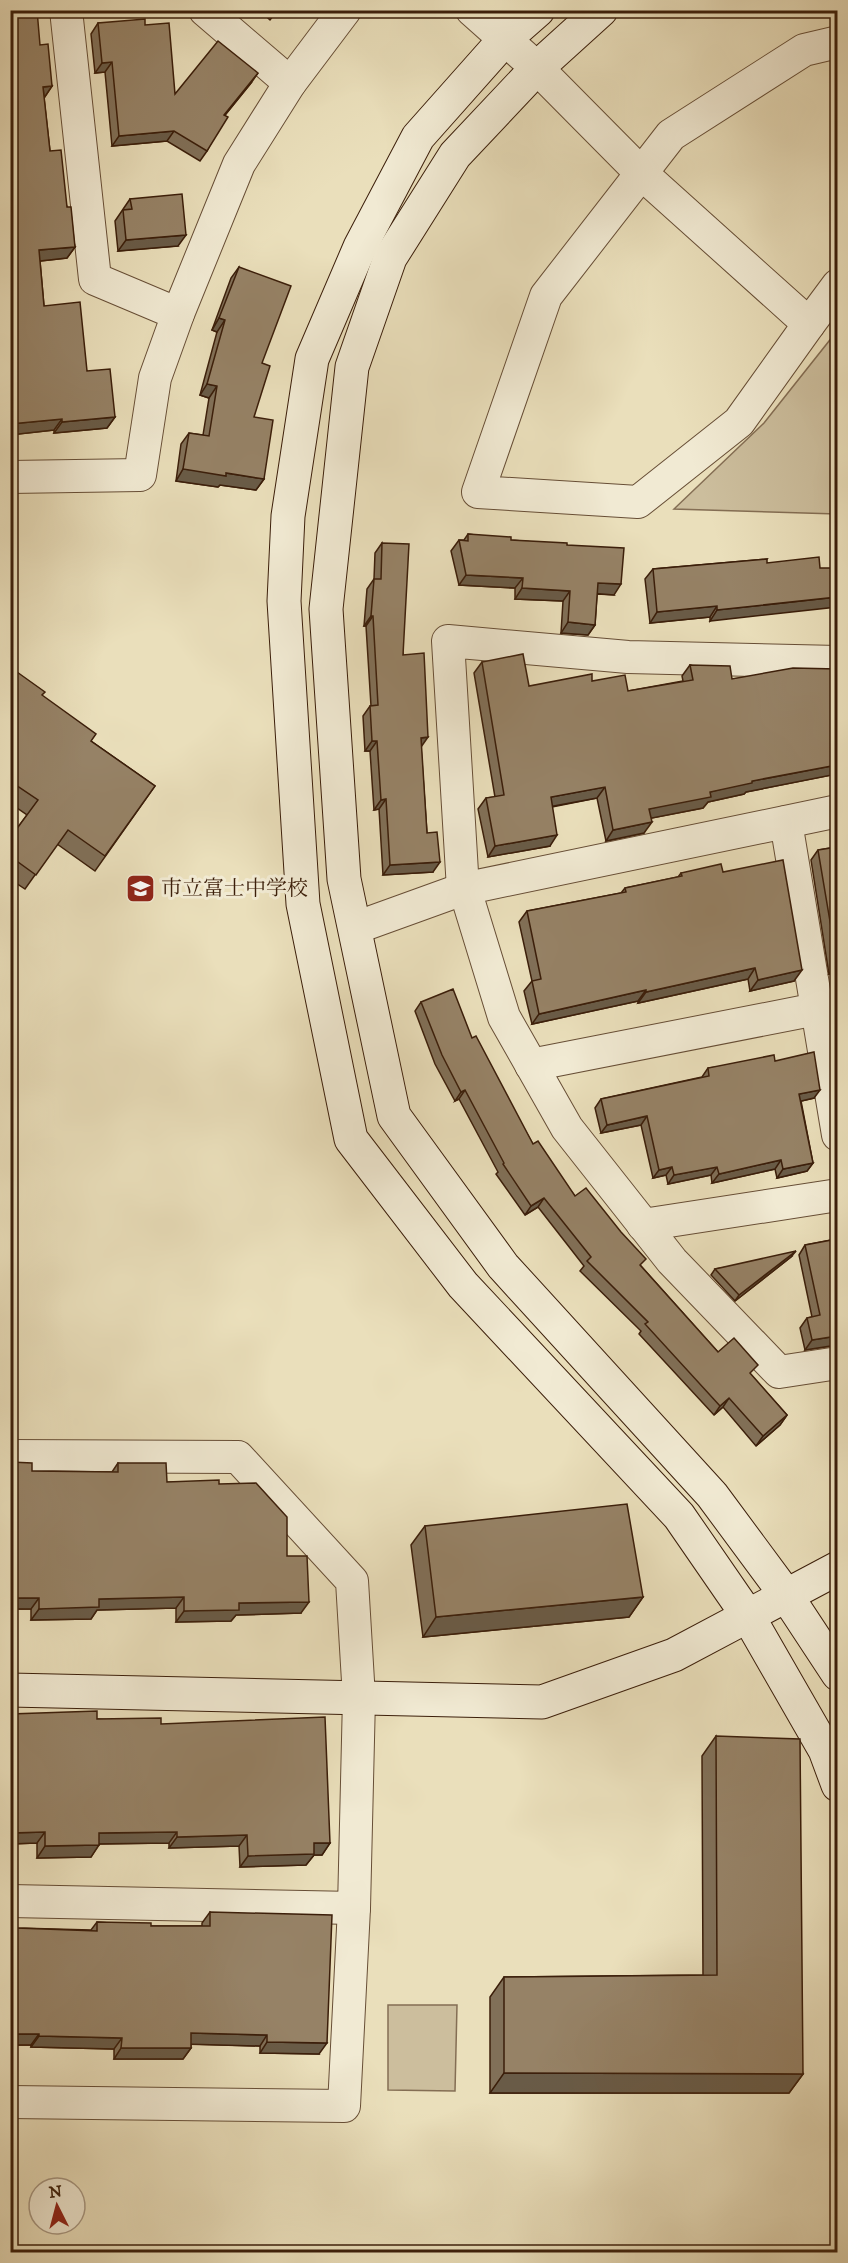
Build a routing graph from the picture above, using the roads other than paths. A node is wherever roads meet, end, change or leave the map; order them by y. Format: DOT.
graph roads {
  1 [pos="205,10"];
  2 [pos="345,10"];
  3 [pos="471,10"];
  4 [pos="538,10"];
  5 [pos="601,10"];
  6 [pos="73,11"];
  7 [pos="506,39"];
  8 [pos="837,42"];
  9 [pos="537,68"];
  10 [pos="290,83"];
  11 [pos="641,173"];
  12 [pos="837,285"];
  13 [pos="178,314"];
  14 [pos="809,324"];
  15 [pos="10,477"];
  16 [pos="837,662"];
  17 [pos="837,811"];
  18 [pos="786,822"];
  19 [pos="463,889"];
  20 [pos="355,928"];
  21 [pos="827,1007"];
  22 [pos="531,1065"];
  23 [pos="837,1135"];
  24 [pos="837,1195"];
  25 [pos="643,1225"];
  26 [pos="837,1363"];
  27 [pos="10,1456"];
  28 [pos="837,1568"];
  29 [pos="786,1595"];
  30 [pos="748,1616"];
  31 [pos="837,1674"];
  32 [pos="10,1690"];
  33 [pos="359,1698"];
  34 [pos="837,1785"];
  35 [pos="10,1901"];
  36 [pos="354,1908"];
  37 [pos="10,2102"];
  1 -- 10 [label="street"];
  2 -- 10 [label="street"];
  3 -- 7 [label="street"];
  4 -- 7 [label="street"];
  5 -- 9 [label="street"];
  6 -- 13 [label="street"];
  7 -- 9 [label="street"];
  7 -- 30 [label="street"];
  8 -- 11 [label="street"];
  9 -- 11 [label="street"];
  9 -- 20 [label="street"];
  10 -- 13 [label="street"];
  11 -- 14 [label="street"];
  11 -- 14 [label="street"];
  12 -- 14 [label="street"];
  13 -- 15 [label="street"];
  16 -- 19 [label="street"];
  17 -- 18 [label="street"];
  18 -- 19 [label="street"];
  18 -- 21 [label="street"];
  19 -- 20 [label="street"];
  19 -- 22 [label="street"];
  20 -- 29 [label="street"];
  21 -- 22 [label="street"];
  21 -- 23 [label="street"];
  22 -- 25 [label="street"];
  24 -- 25 [label="street"];
  25 -- 26 [label="street"];
  27 -- 33 [label="street"];
  28 -- 29 [label="street"];
  29 -- 30 [label="street"];
  29 -- 31 [label="street"];
  30 -- 33 [label="street"];
  30 -- 34 [label="street"];
  32 -- 33 [label="street"];
  33 -- 36 [label="street"];
  35 -- 36 [label="street"];
  36 -- 37 [label="street"];
}
